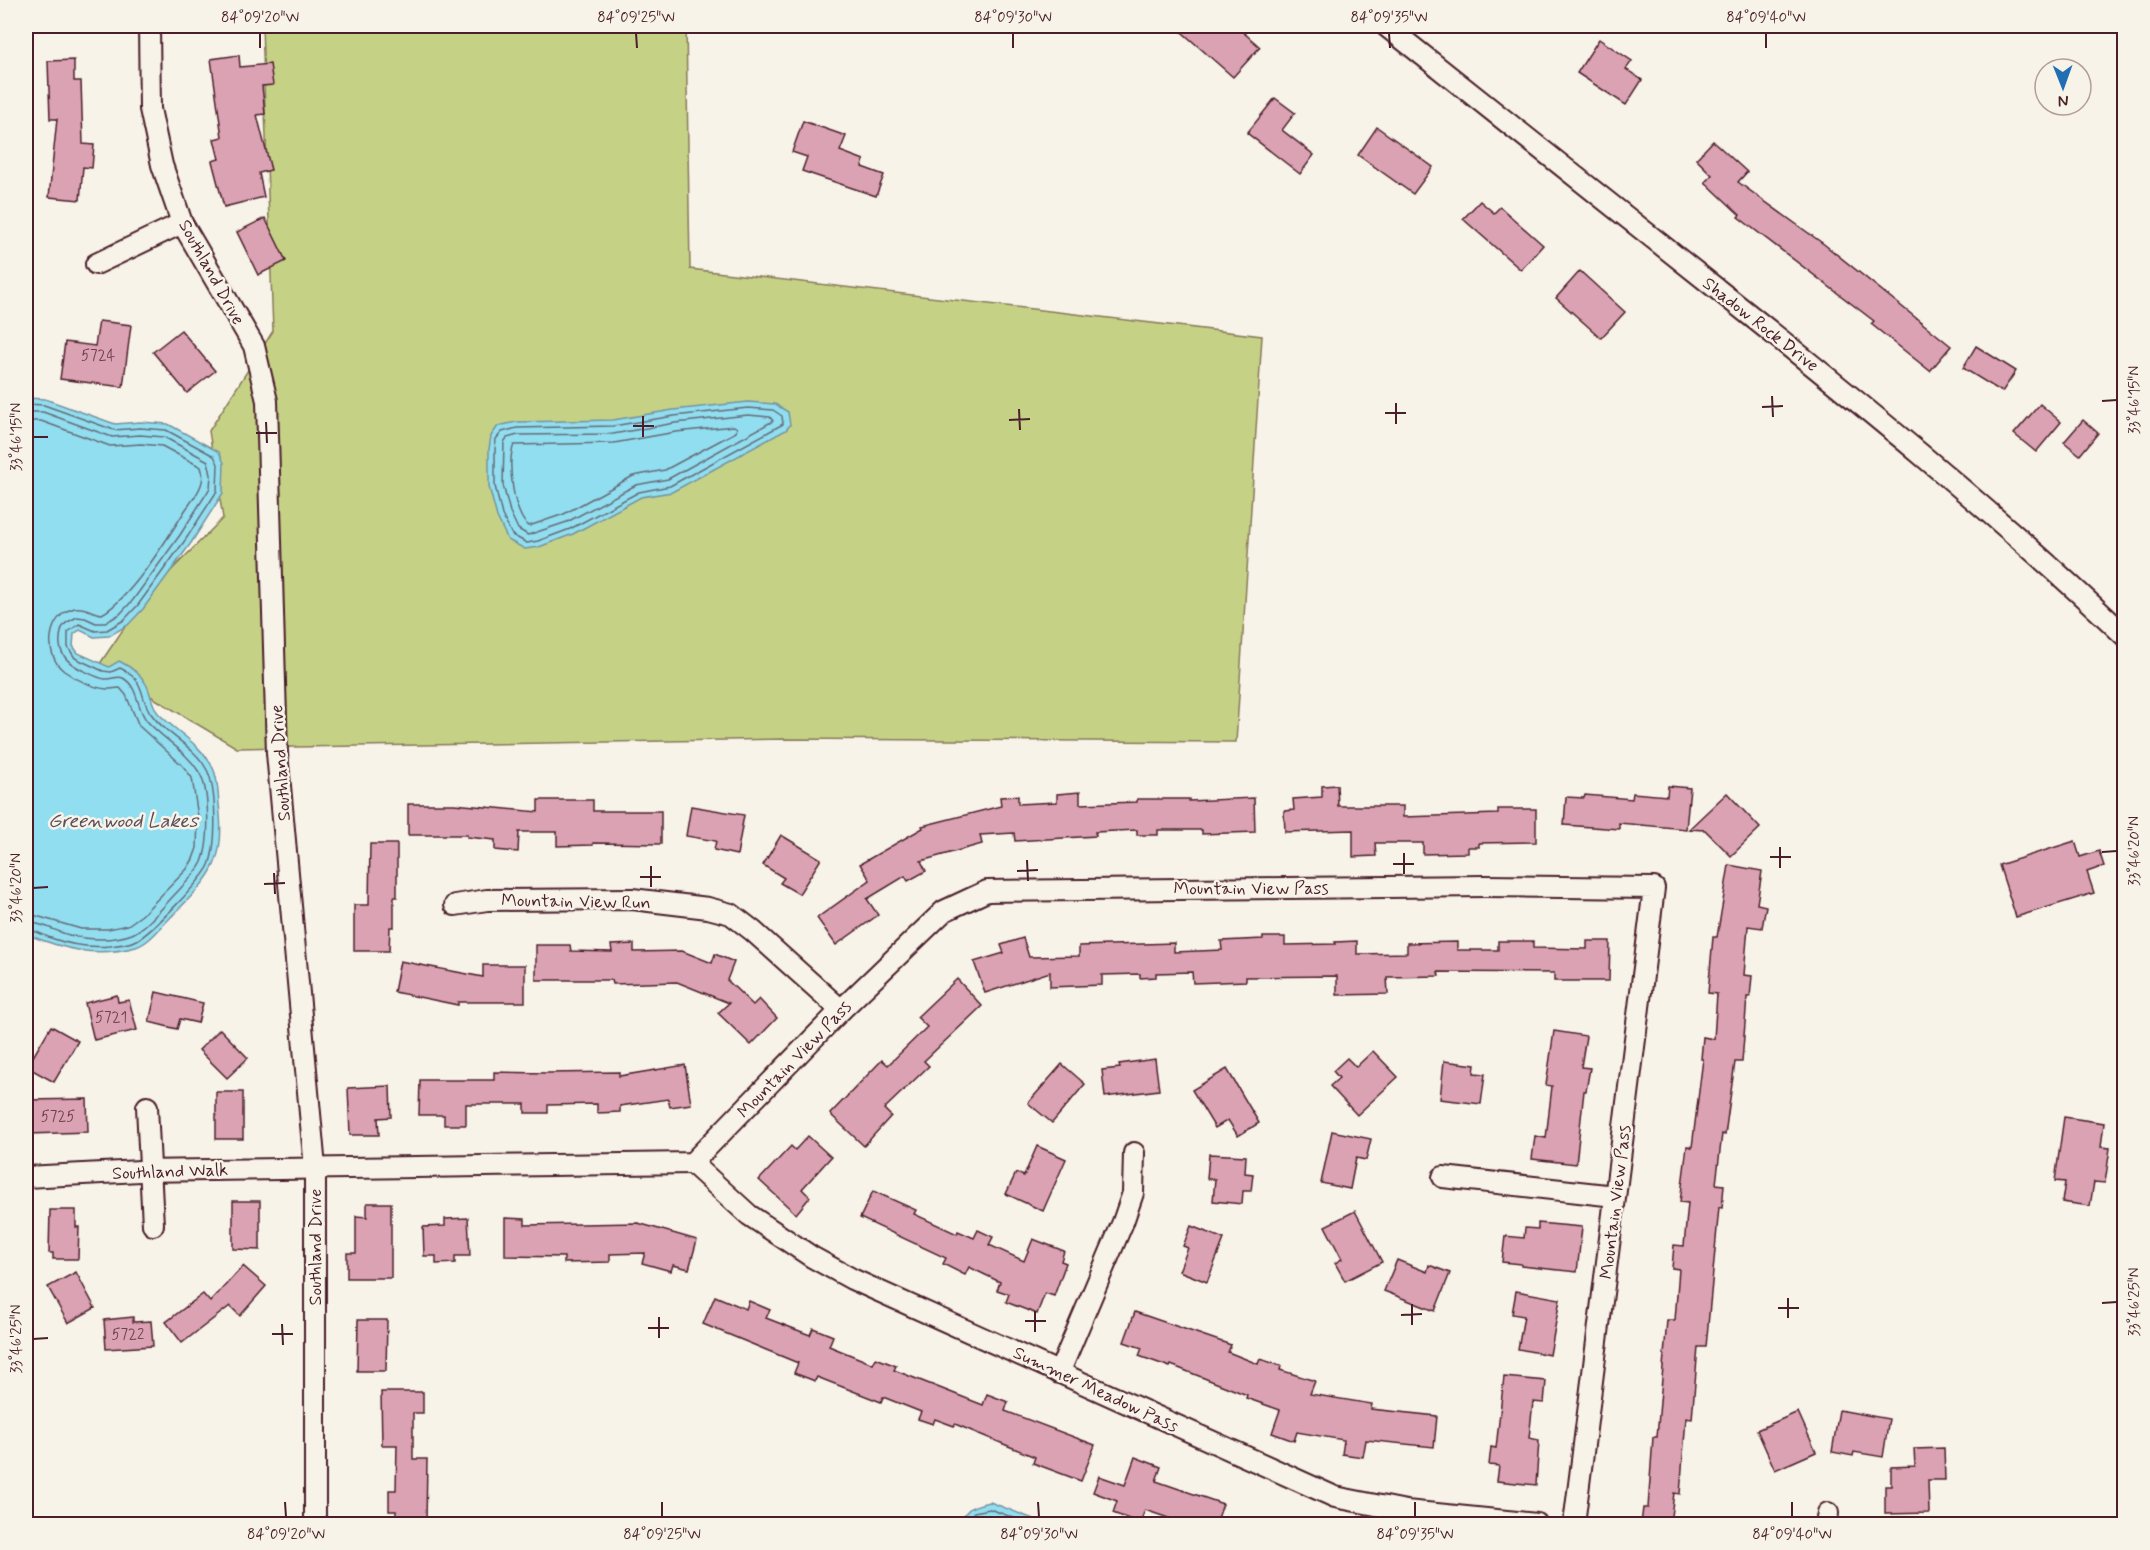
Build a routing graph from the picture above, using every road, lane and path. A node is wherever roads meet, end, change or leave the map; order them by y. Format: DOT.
graph roads {
  1 [pos="149,26"];
  2 [pos="1386,26"];
  3 [pos="182,224"];
  4 [pos="96,264"];
  5 [pos="2124,635"];
  6 [pos="455,905"];
  7 [pos="841,1010"];
  8 [pos="147,1107"];
  9 [pos="1134,1154"];
  10 [pos="692,1163"];
  11 [pos="315,1168"];
  12 [pos="151,1171"];
  13 [pos="26,1177"];
  14 [pos="1443,1177"];
  15 [pos="1615,1196"];
  16 [pos="153,1226"];
  17 [pos="1059,1373"];
  18 [pos="315,1524"];
  19 [pos="1538,1524"];
  20 [pos="1574,1524"];
  1 -- 3 [label="street, Southland Drive"];
  2 -- 5 [label="street, Shadow Rock Drive"];
  3 -- 4 [label="street"];
  3 -- 11 [label="street, Southland Drive"];
  6 -- 7 [label="street, Mountain View Run"];
  7 -- 10 [label="street, Mountain View Pass"];
  7 -- 15 [label="street, Mountain View Pass"];
  8 -- 12 [label="street"];
  9 -- 17 [label="street"];
  10 -- 11 [label="street"];
  10 -- 17 [label="street, Summer Meadow Pass"];
  11 -- 12 [label="street, Southland Walk"];
  11 -- 18 [label="street, Southland Drive"];
  12 -- 13 [label="street, Southland Walk"];
  12 -- 16 [label="street"];
  14 -- 15 [label="street"];
  15 -- 20 [label="street, Mountain View Pass"];
  17 -- 19 [label="street, Summer Meadow Pass"];
}
